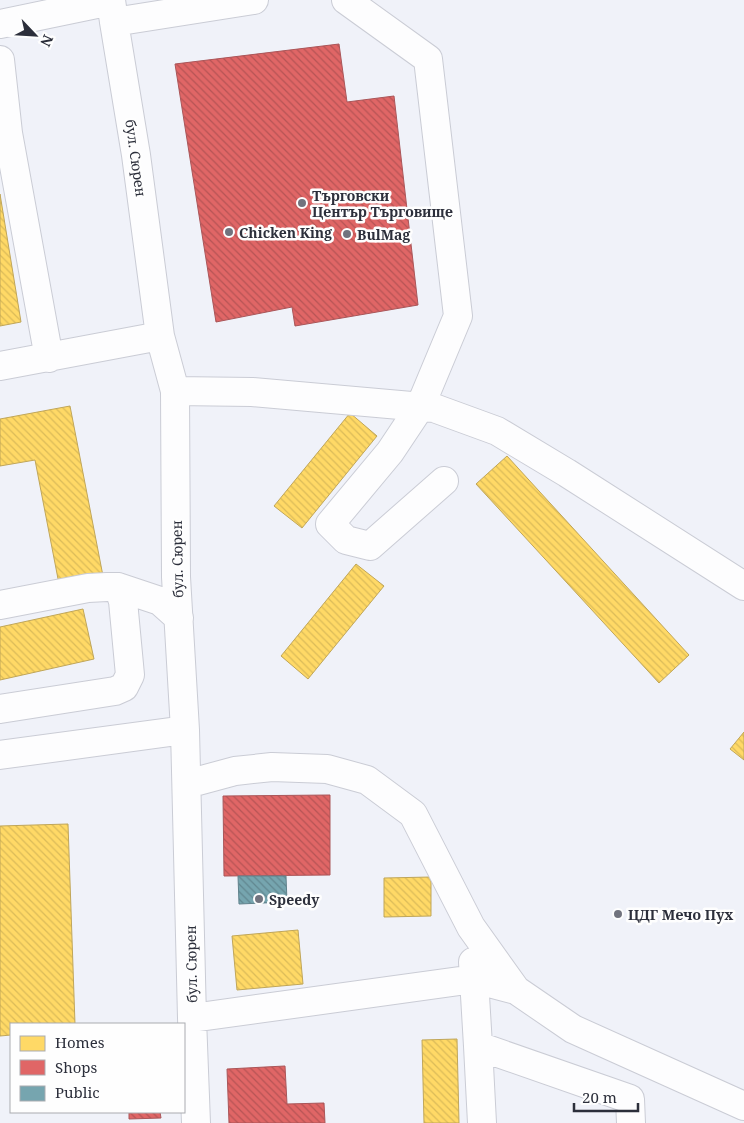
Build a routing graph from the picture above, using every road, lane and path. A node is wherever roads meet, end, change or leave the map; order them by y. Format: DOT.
graph roads {
  1 [pos="254,0"];
  2 [pos="346,0"];
  3 [pos="112,8"];
  4 [pos="0,24"];
  5 [pos="0,60"];
  6 [pos="4,133"];
  7 [pos="160,336"];
  8 [pos="49,358"];
  9 [pos="0,366"];
  10 [pos="175,391"];
  11 [pos="420,407"];
  12 [pos="444,481"];
  13 [pos="744,586"];
  14 [pos="118,587"];
  15 [pos="0,605"];
  16 [pos="179,618"];
  17 [pos="0,709"];
  18 [pos="185,730"];
  19 [pos="0,755"];
  20 [pos="187,784"];
  21 [pos="471,928"];
  22 [pos="474,979"];
  23 [pos="516,990"];
  24 [pos="192,1018"];
  25 [pos="478,1046"];
  26 [pos="744,1106"];
  27 [pos="196,1123"];
  28 [pos="482,1123"];
  29 [pos="631,1123"];
  1 -- 3 [label="street"];
  2 -- 11 [label="street"];
  3 -- 4 [label="street"];
  3 -- 7 [label="street, бул. Сюрен"];
  5 -- 6 [label="street"];
  6 -- 8 [label="street"];
  7 -- 8 [label="street"];
  7 -- 10 [label="street, бул. Сюрен"];
  8 -- 9 [label="street"];
  10 -- 11 [label="street"];
  10 -- 16 [label="street, бул. Сюрен"];
  11 -- 12 [label="street"];
  11 -- 13 [label="street"];
  14 -- 15 [label="street"];
  14 -- 16 [label="street"];
  14 -- 17 [label="street"];
  16 -- 18 [label="street, бул. Сюрен"];
  18 -- 19 [label="street"];
  18 -- 20 [label="street, бул. Сюрен"];
  20 -- 21 [label="street"];
  20 -- 24 [label="street, бул. Сюрен"];
  21 -- 22 [label="street"];
  21 -- 23 [label="street"];
  22 -- 23 [label="street"];
  22 -- 24 [label="street"];
  22 -- 25 [label="street"];
  23 -- 26 [label="street"];
  24 -- 27 [label="street, бул. Сюрен"];
  25 -- 28 [label="street"];
  25 -- 29 [label="street"];
}
